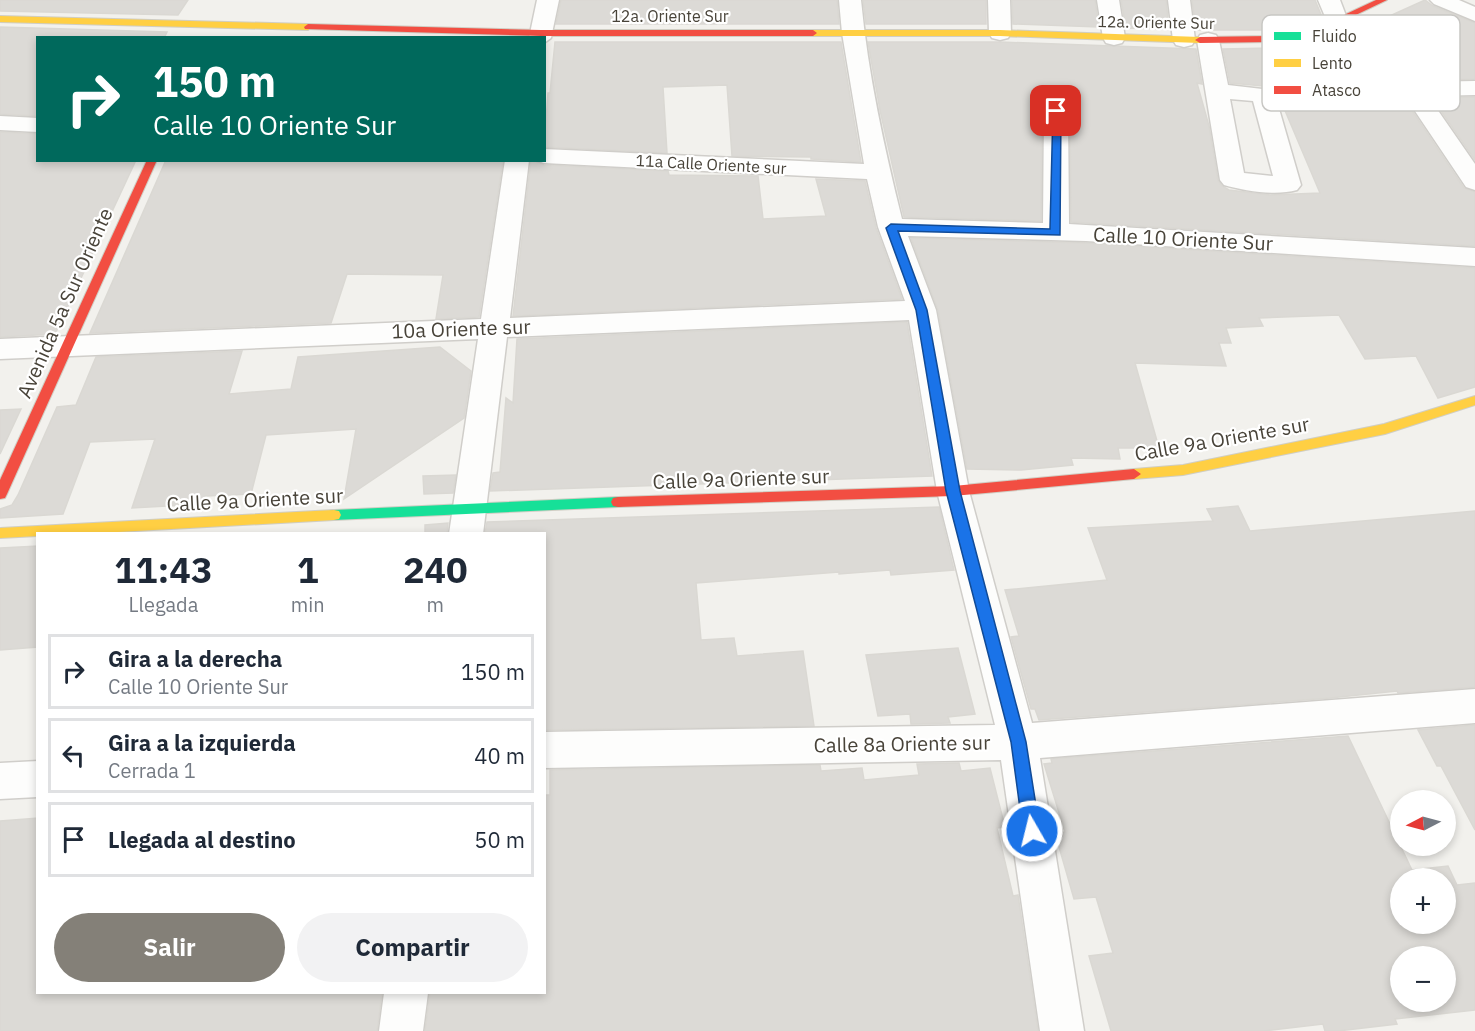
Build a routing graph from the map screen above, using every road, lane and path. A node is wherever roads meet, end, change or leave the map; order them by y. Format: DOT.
graph roads {
  1 [pos="548,0"];
  2 [pos="850,0"];
  3 [pos="999,0"];
  4 [pos="1108,0"];
  5 [pos="1179,0"];
  6 [pos="1329,0"];
  7 [pos="1383,0"];
  8 [pos="1441,0"];
  9 [pos="229,8"];
  10 [pos="1335,15"];
  11 [pos="1350,15"];
  12 [pos="1475,15"];
  13 [pos="0,19"];
  14 [pos="221,23"];
  15 [pos="853,33"];
  16 [pos="1000,33"];
  17 [pos="541,35"];
  18 [pos="214,36"];
  19 [pos="1114,38"];
  20 [pos="1262,39"];
  21 [pos="1184,40"];
  22 [pos="1208,40"];
  23 [pos="1460,88"];
  24 [pos="1475,88"];
  25 [pos="1216,91"];
  26 [pos="1056,111"];
  27 [pos="1428,111"];
  28 [pos="0,123"];
  29 [pos="36,125"];
  30 [pos="546,156"];
  31 [pos="151,162"];
  32 [pos="517,162"];
  33 [pos="878,172"];
  34 [pos="1475,182"];
  35 [pos="891,228"];
  36 [pos="1056,232"];
  37 [pos="1475,256"];
  38 [pos="922,310"];
  39 [pos="495,328"];
  40 [pos="67,346"];
  41 [pos="0,349"];
  42 [pos="1475,400"];
  43 [pos="953,491"];
  44 [pos="0,494"];
  45 [pos="468,521"];
  46 [pos="36,532"];
  47 [pos="39,532"];
  48 [pos="0,533"];
  49 [pos="1475,706"];
  50 [pos="1018,742"];
  51 [pos="546,750"];
  52 [pos="36,779"];
  53 [pos="0,782"];
  54 [pos="406,994"];
  55 [pos="401,1031"];
  56 [pos="1062,1031"];
  1 -- 17 [label="street"];
  2 -- 15 [label="street"];
  3 -- 16 [label="street"];
  4 -- 19 [label="street"];
  5 -- 21 [label="street"];
  6 -- 10 [label="street"];
  7 -- 11 [label="street, 12a. Oriente Sur"];
  8 -- 12 [label="street"];
  9 -- 14 [label="street"];
  13 -- 14 [label="street, 12a. Oriente Sur"];
  14 -- 17 [label="street, 12a. Oriente Sur"];
  14 -- 18 [label="street"];
  15 -- 16 [label="street, 12a. Oriente Sur"];
  15 -- 17 [label="street, 12a. Oriente Sur"];
  15 -- 33 [label="street"];
  16 -- 19 [label="street, 12a. Oriente Sur"];
  19 -- 21 [label="street, 12a. Oriente Sur"];
  20 -- 22 [label="street, 12a. Oriente Sur"];
  21 -- 22 [label="street, 12a. Oriente Sur"];
  22 -- 25 [label="street"];
  23 -- 24 [label="street"];
  26 -- 36 [label="street"];
  27 -- 34 [label="street"];
  28 -- 29 [label="street"];
  30 -- 33 [label="street, 11a Calle Oriente sur"];
  31 -- 40 [label="street, Avenida 5a Sur Oriente"];
  32 -- 39 [label="street"];
  33 -- 35 [label="street"];
  35 -- 36 [label="street, Calle 10 Oriente Sur"];
  35 -- 38 [label="street"];
  36 -- 37 [label="street, Calle 10 Oriente Sur"];
  38 -- 39 [label="street, 10a Oriente sur"];
  38 -- 43 [label="street"];
  39 -- 40 [label="street, 10a Oriente sur"];
  39 -- 45 [label="street"];
  40 -- 41 [label="street, 10a Oriente sur"];
  40 -- 44 [label="street, Avenida 5a Sur Oriente"];
  42 -- 43 [label="street, Calle 9a Oriente sur"];
  43 -- 45 [label="street, Calle 9a Oriente sur"];
  43 -- 50 [label="street"];
  45 -- 47 [label="street, Calle 9a Oriente sur"];
  46 -- 48 [label="street, Calle 9a Oriente sur"];
  49 -- 50 [label="street, Calle 8a Oriente sur"];
  50 -- 51 [label="street, Calle 8a Oriente sur"];
  50 -- 56 [label="street"];
  52 -- 53 [label="street"];
  54 -- 55 [label="street"];
}
